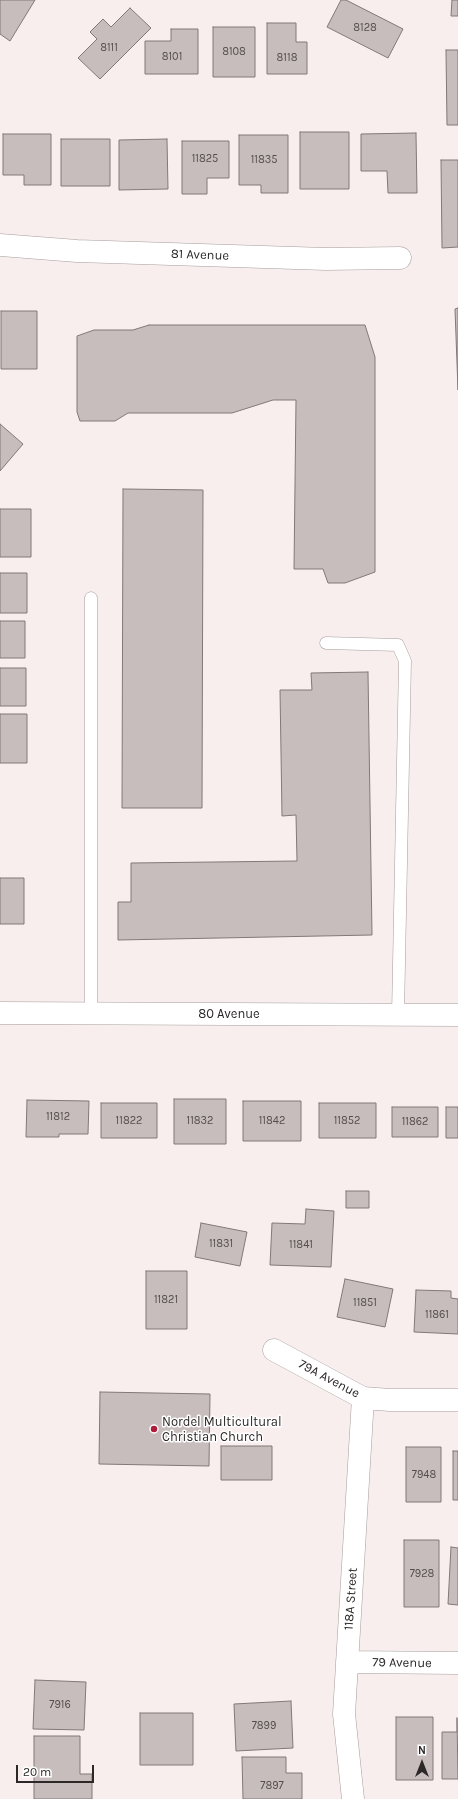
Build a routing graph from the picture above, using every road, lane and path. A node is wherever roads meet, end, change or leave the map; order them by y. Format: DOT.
graph roads {
  1 [pos="0,245"];
  2 [pos="400,258"];
  3 [pos="91,598"];
  4 [pos="326,643"];
  5 [pos="0,1013"];
  6 [pos="91,1013"];
  7 [pos="398,1014"];
  8 [pos="458,1015"];
  9 [pos="274,1350"];
  10 [pos="363,1398"];
  11 [pos="458,1400"];
  12 [pos="346,1662"];
  13 [pos="458,1663"];
  14 [pos="353,1799"];
  1 -- 2 [label="street, 81 Avenue"];
  3 -- 6 [label="lane"];
  4 -- 7 [label="lane"];
  5 -- 6 [label="street, 80 Avenue"];
  6 -- 7 [label="street, 80 Avenue"];
  7 -- 8 [label="street, 80 Avenue"];
  9 -- 10 [label="street, 79A Avenue"];
  10 -- 11 [label="street, 79A Avenue"];
  10 -- 12 [label="street, 118A Street"];
  12 -- 13 [label="street, 79 Avenue"];
  12 -- 14 [label="street, 118A Street"];
}
